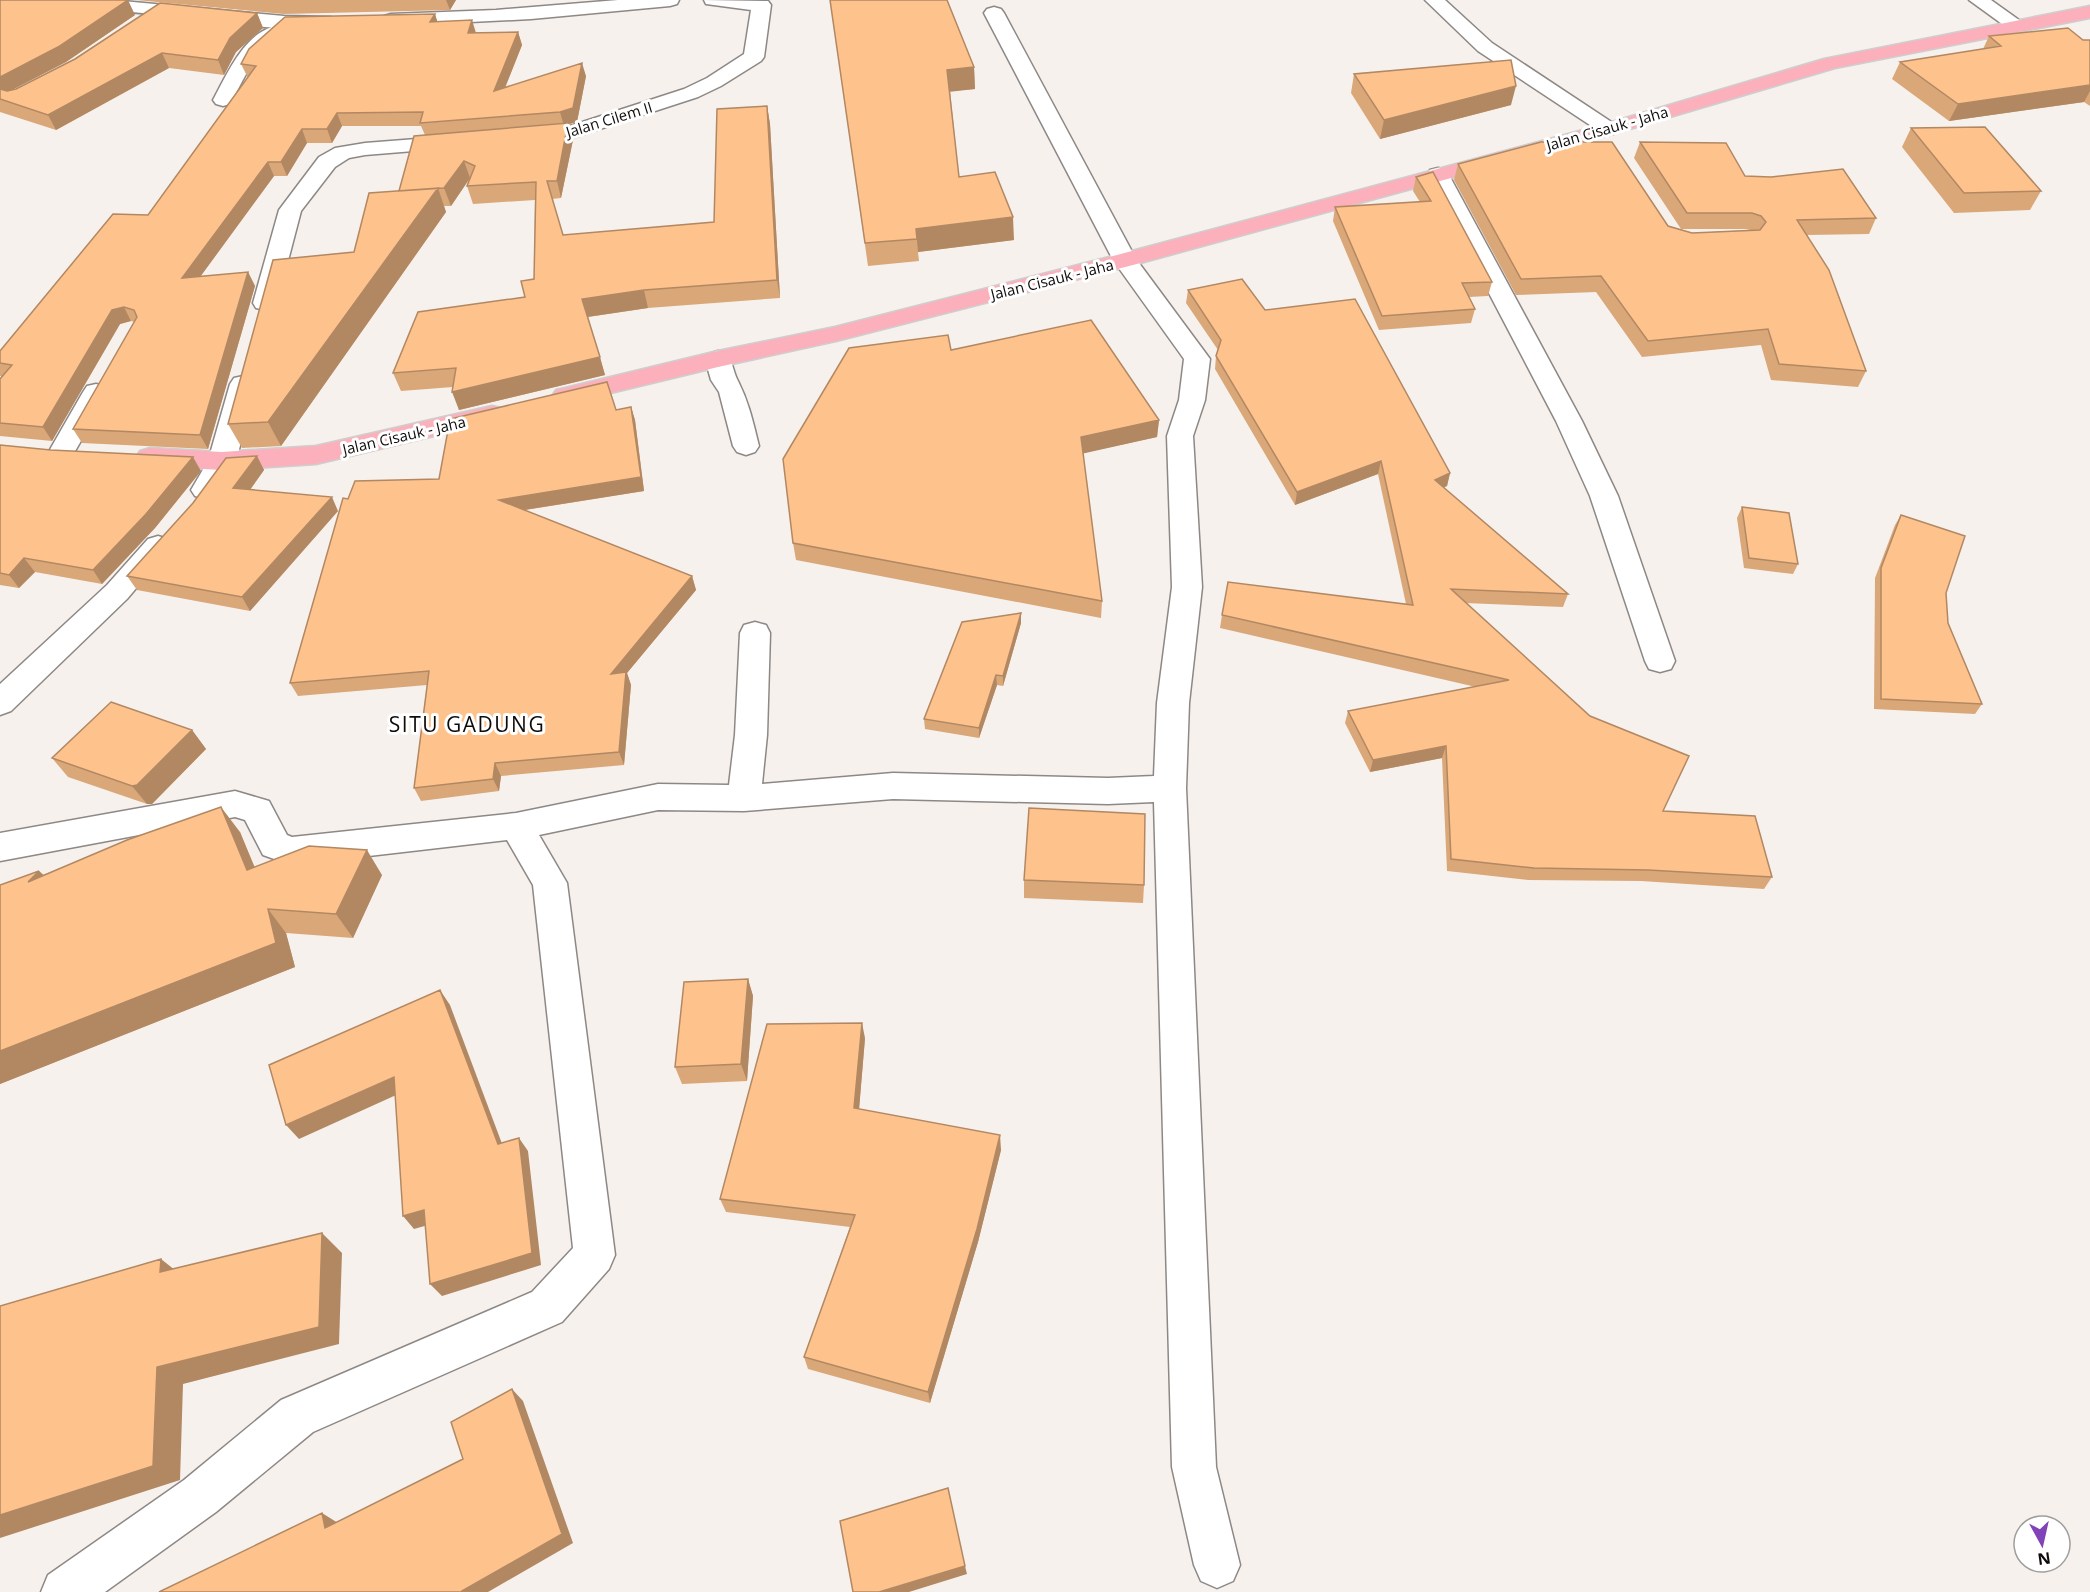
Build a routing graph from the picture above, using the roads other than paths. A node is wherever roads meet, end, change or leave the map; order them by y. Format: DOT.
graph roads {
  1 [pos="24,0"];
  2 [pos="670,0"];
  3 [pos="713,0"];
  4 [pos="1434,0"];
  5 [pos="1978,0"];
  6 [pos="763,2"];
  7 [pos="162,9"];
  8 [pos="2090,12"];
  9 [pos="994,13"];
  10 [pos="378,20"];
  11 [pos="343,21"];
  12 [pos="284,22"];
  13 [pos="2016,24"];
  14 [pos="133,29"];
  15 [pos="223,100"];
  16 [pos="1609,136"];
  17 [pos="507,138"];
  18 [pos="472,141"];
  19 [pos="1438,176"];
  20 [pos="1125,260"];
  21 [pos="259,324"];
  22 [pos="250,358"];
  23 [pos="718,359"];
  24 [pos="108,371"];
  25 [pos="549,400"];
  26 [pos="515,408"];
  27 [pos="746,446"];
  28 [pos="62,453"];
  29 [pos="130,456"];
  30 [pos="222,461"];
  31 [pos="755,633"];
  32 [pos="1660,662"];
  33 [pos="0,703"];
  34 [pos="1170,788"];
  35 [pos="744,798"];
  36 [pos="516,826"];
  37 [pos="0,847"];
  38 [pos="1217,1565"];
  39 [pos="65,1592"];
  1 -- 7 [label="street"];
  2 -- 10 [label="street"];
  3 -- 6 [label="street"];
  4 -- 16 [label="street"];
  5 -- 13 [label="street"];
  6 -- 17 [label="street, Jalan Cilem II"];
  7 -- 12 [label="street"];
  7 -- 14 [label="street"];
  8 -- 13 [label="main road, Jalan Cisauk - Jaha"];
  9 -- 20 [label="street"];
  11 -- 12 [label="street"];
  12 -- 15 [label="street"];
  13 -- 16 [label="main road, Jalan Cisauk - Jaha"];
  16 -- 19 [label="main road, Jalan Cisauk - Jaha"];
  18 -- 21 [label="street"];
  19 -- 20 [label="main road, Jalan Cisauk - Jaha"];
  19 -- 32 [label="street"];
  20 -- 23 [label="main road, Jalan Cisauk - Jaha"];
  20 -- 34 [label="street"];
  22 -- 30 [label="street"];
  23 -- 25 [label="main road, Jalan Cisauk - Jaha"];
  23 -- 27 [label="street"];
  24 -- 28 [label="street"];
  26 -- 30 [label="main road, Jalan Cisauk - Jaha"];
  29 -- 30 [label="main road, Jalan Cisauk - Jaha"];
  30 -- 33 [label="street"];
  31 -- 35 [label="street"];
  34 -- 35 [label="street"];
  34 -- 38 [label="street"];
  35 -- 36 [label="street"];
  36 -- 37 [label="street"];
  36 -- 39 [label="street"];
}
